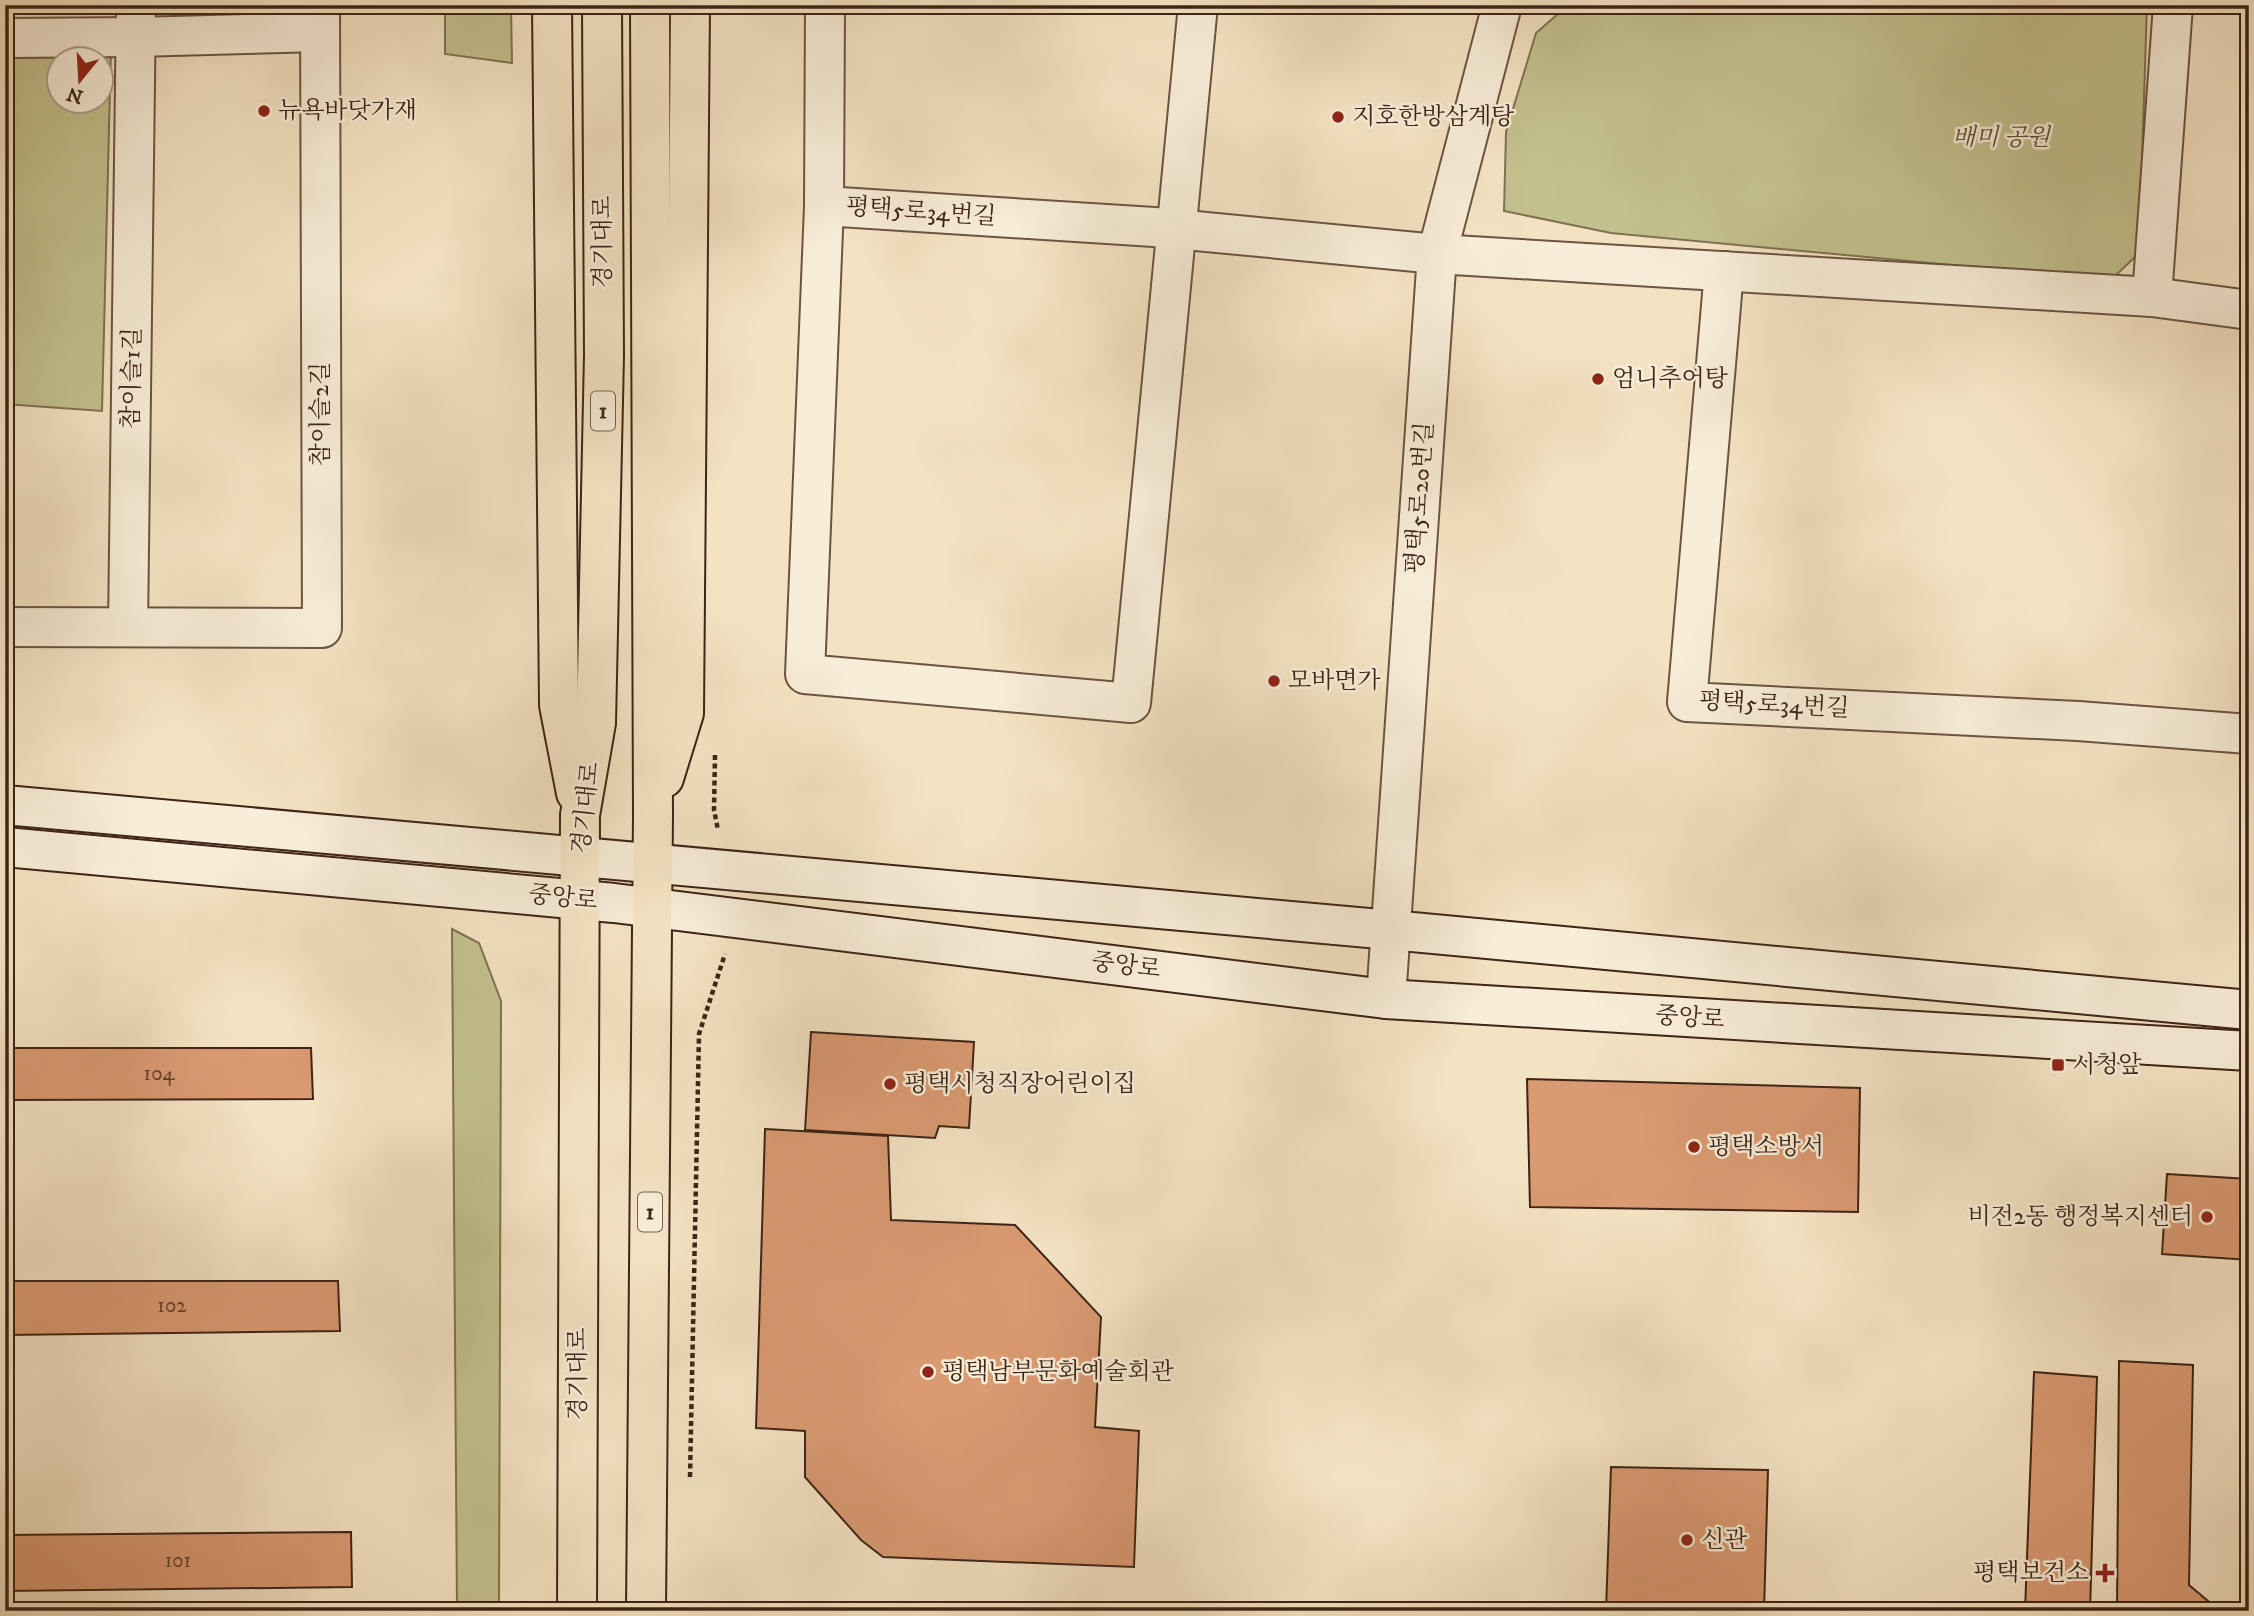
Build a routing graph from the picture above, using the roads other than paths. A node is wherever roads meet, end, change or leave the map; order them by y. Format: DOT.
graph roads {
  1 [pos="552,5"];
  2 [pos="602,5"];
  3 [pos="650,5"];
  4 [pos="690,5"];
  5 [pos="825,5"];
  6 [pos="1198,5"];
  7 [pos="1503,5"];
  8 [pos="2173,5"];
  9 [pos="320,19"];
  10 [pos="136,21"];
  11 [pos="5,38"];
  12 [pos="824,206"];
  13 [pos="1176,229"];
  14 [pos="1437,254"];
  15 [pos="1724,271"];
  16 [pos="2152,297"];
  17 [pos="2249,310"];
  18 [pos="5,627"];
  19 [pos="128,628"];
  20 [pos="2249,734"];
  21 [pos="5,805"];
  22 [pos="653,814"];
  23 [pos="580,815"];
  24 [pos="5,847"];
  25 [pos="580,858"];
  26 [pos="653,864"];
  27 [pos="579,899"];
  28 [pos="652,908"];
  29 [pos="1391,930"];
  30 [pos="1386,999"];
  31 [pos="2249,1010"];
  32 [pos="2249,1051"];
  33 [pos="577,1611"];
  34 [pos="646,1611"];
  1 -- 23 [label="main road"];
  2 -- 23 [label="main road, 경기대로 / 1"];
  3 -- 22 [label="main road, 경기대로 / 1"];
  4 -- 22 [label="main road"];
  5 -- 12 [label="street, 평택5로34번길"];
  6 -- 13 [label="street"];
  7 -- 14 [label="street, 평택5로20번길"];
  8 -- 16 [label="street"];
  9 -- 10 [label="street"];
  9 -- 19 [label="street, 참이슬2길"];
  10 -- 11 [label="street"];
  10 -- 19 [label="street, 참이슬1길"];
  12 -- 13 [label="street, 평택5로34번길"];
  12 -- 13 [label="street"];
  13 -- 14 [label="street, 평택5로34번길"];
  14 -- 15 [label="street, 평택5로34번길"];
  14 -- 29 [label="street, 평택5로20번길"];
  15 -- 16 [label="street, 평택5로34번길"];
  15 -- 20 [label="street, 평택5로34번길"];
  16 -- 17 [label="street, 평택5로34번길"];
  18 -- 19 [label="street"];
  21 -- 25 [label="street, 중앙로"];
  22 -- 26 [label="main road, 경기대로 / 1"];
  23 -- 25 [label="main road, 경기대로 / 1"];
  24 -- 27 [label="street, 중앙로"];
  25 -- 26 [label="street, 중앙로"];
  25 -- 27 [label="main road, 경기대로 / 1"];
  26 -- 28 [label="main road, 경기대로 / 1"];
  26 -- 29 [label="street, 중앙로"];
  27 -- 28 [label="street, 중앙로"];
  27 -- 33 [label="main road, 경기대로 / 1"];
  28 -- 30 [label="street, 중앙로"];
  28 -- 34 [label="main road, 경기대로 / 1"];
  29 -- 30 [label="street, 평택5로20번길"];
  29 -- 31 [label="street, 중앙로"];
  30 -- 32 [label="street, 중앙로"];
}
